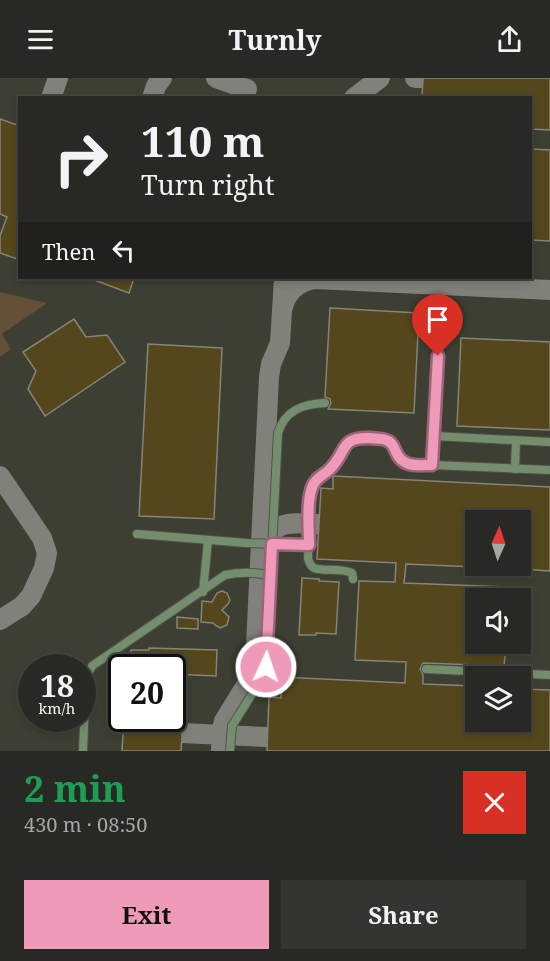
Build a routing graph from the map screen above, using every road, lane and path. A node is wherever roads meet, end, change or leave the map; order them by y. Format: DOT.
graph roads {
  1 [pos="435,299"];
  2 [pos="325,403"];
  3 [pos="434,436"];
  4 [pos="516,441"];
  5 [pos="550,442"];
  6 [pos="432,465"];
  7 [pos="515,469"];
  8 [pos="550,470"];
  9 [pos="137,534"];
  10 [pos="208,540"];
  11 [pos="272,544"];
  12 [pos="309,545"];
  13 [pos="271,576"];
  14 [pos="353,579"];
  15 [pos="203,592"];
  16 [pos="426,669"];
  17 [pos="550,675"];
  18 [pos="83,751"];
  19 [pos="230,751"];
  1 -- 3 [label="lane"];
  2 -- 11 [label="lane"];
  3 -- 4 [label="lane"];
  3 -- 6 [label="lane"];
  4 -- 5 [label="lane"];
  4 -- 7 [label="lane"];
  6 -- 7 [label="lane"];
  6 -- 12 [label="lane"];
  7 -- 8 [label="lane"];
  9 -- 10 [label="lane"];
  10 -- 11 [label="lane"];
  10 -- 15 [label="lane"];
  11 -- 12 [label="lane"];
  11 -- 13 [label="lane"];
  12 -- 14 [label="lane"];
  13 -- 15 [label="lane"];
  13 -- 19 [label="lane"];
  15 -- 18 [label="lane"];
  16 -- 17 [label="lane"];
}
